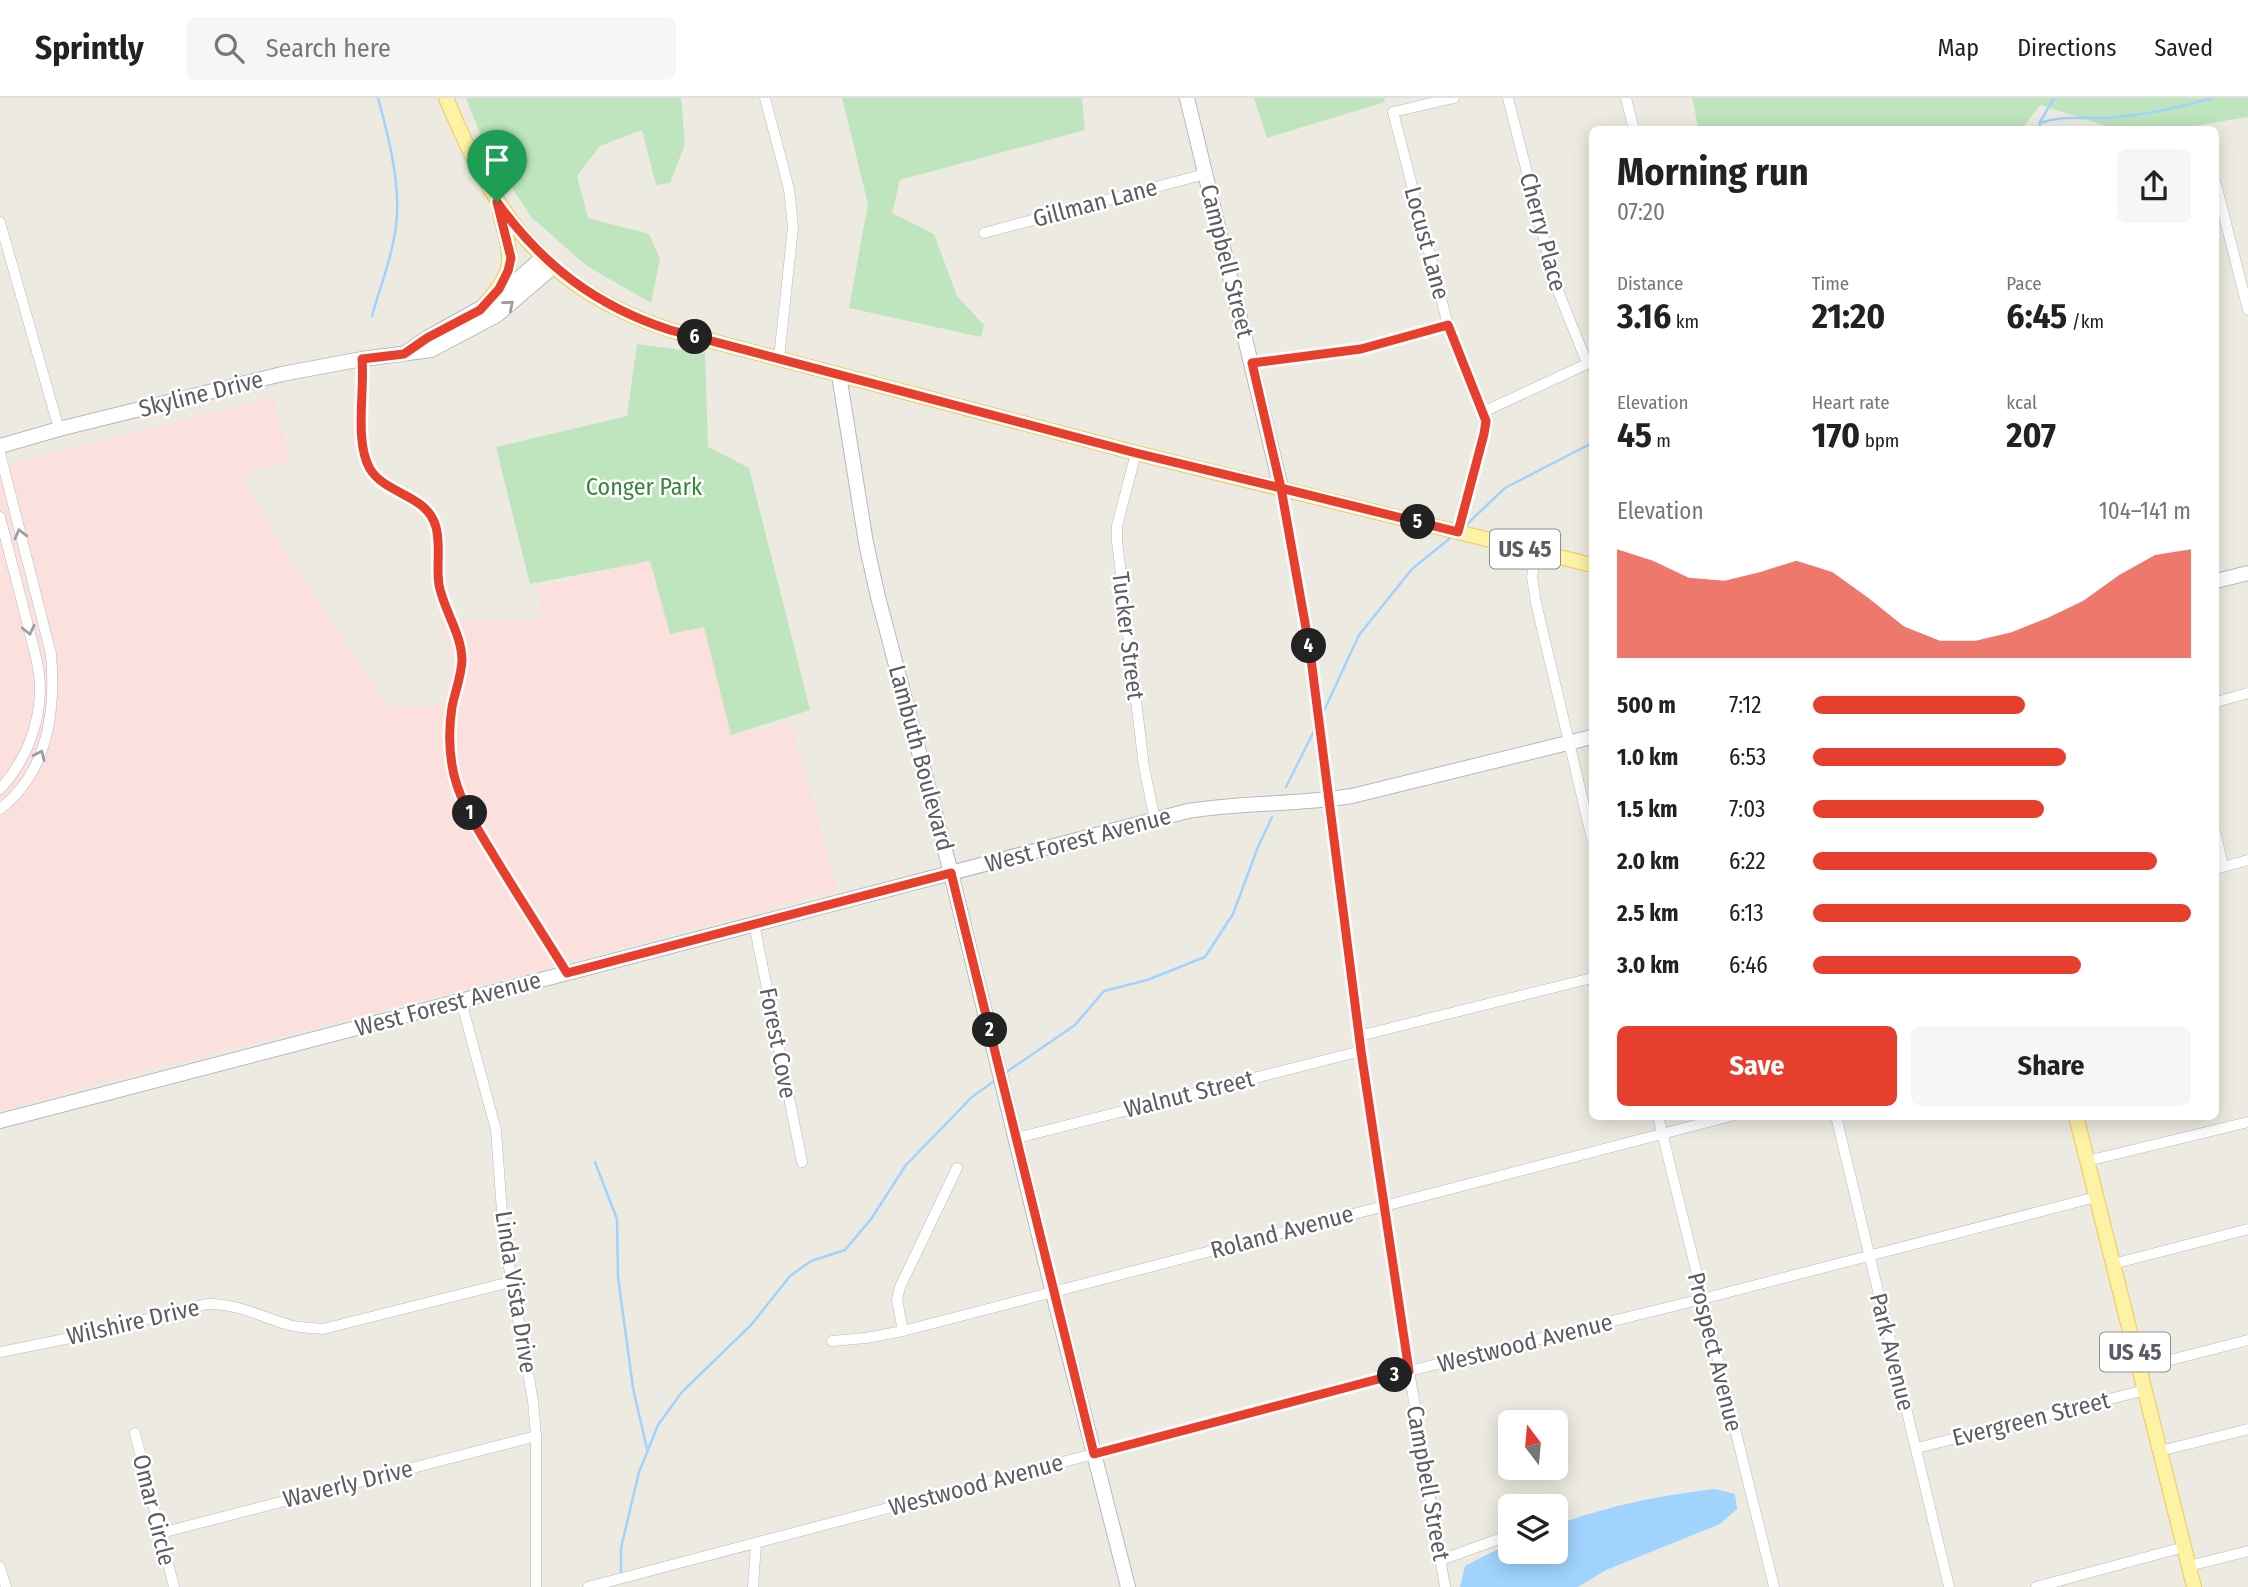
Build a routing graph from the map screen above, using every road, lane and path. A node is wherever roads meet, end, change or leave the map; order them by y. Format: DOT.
graph roads {
  1 [pos="446,98"];
  2 [pos="765,98"];
  3 [pos="1187,98"];
  4 [pos="1454,98"];
  5 [pos="1508,98"];
  6 [pos="1626,98"];
  7 [pos="1633,126"];
  8 [pos="1205,174"];
  9 [pos="2219,196"];
  10 [pos="497,202"];
  11 [pos="0,222"];
  12 [pos="984,233"];
  13 [pos="548,262"];
  14 [pos="480,310"];
  15 [pos="2248,310"];
  16 [pos="1448,325"];
  17 [pos="404,354"];
  18 [pos="779,358"];
  19 [pos="362,359"];
  20 [pos="1589,360"];
  21 [pos="1589,362"];
  22 [pos="1252,363"];
  23 [pos="839,375"];
  24 [pos="1483,412"];
  25 [pos="59,429"];
  26 [pos="0,446"];
  27 [pos="0,453"];
  28 [pos="1136,453"];
  29 [pos="1281,488"];
  30 [pos="0,517"];
  31 [pos="1454,531"];
  32 [pos="1536,552"];
  33 [pos="1589,564"];
  34 [pos="2248,573"];
  35 [pos="2219,580"];
  36 [pos="2248,693"];
  37 [pos="2219,701"];
  38 [pos="1589,738"];
  39 [pos="1570,742"];
  40 [pos="0,789"];
  41 [pos="1327,800"];
  42 [pos="0,809"];
  43 [pos="1155,820"];
  44 [pos="1589,826"];
  45 [pos="2248,860"];
  46 [pos="2219,867"];
  47 [pos="951,873"];
  48 [pos="754,924"];
  49 [pos="567,973"];
  50 [pos="1589,979"];
  51 [pos="461,1001"];
  52 [pos="1359,1036"];
  53 [pos="1361,1051"];
  54 [pos="1659,1120"];
  55 [pos="1716,1120"];
  56 [pos="1837,1120"];
  57 [pos="2077,1120"];
  58 [pos="0,1121"];
  59 [pos="2248,1122"];
  60 [pos="1662,1135"];
  61 [pos="1017,1138"];
  62 [pos="2087,1161"];
  63 [pos="802,1162"];
  64 [pos="957,1168"];
  65 [pos="2096,1197"];
  66 [pos="1384,1205"];
  67 [pos="2248,1229"];
  68 [pos="1868,1256"];
  69 [pos="2113,1264"];
  70 [pos="510,1282"];
  71 [pos="1053,1293"];
  72 [pos="1702,1299"];
  73 [pos="903,1331"];
  74 [pos="832,1340"];
  75 [pos="2248,1340"];
  76 [pos="0,1352"];
  77 [pos="2139,1368"];
  78 [pos="1409,1371"];
  79 [pos="2145,1391"];
  80 [pos="2248,1429"];
  81 [pos="135,1433"];
  82 [pos="536,1436"];
  83 [pos="1917,1448"];
  84 [pos="2160,1451"];
  85 [pos="1094,1454"];
  86 [pos="161,1532"];
  87 [pos="1498,1539"];
  88 [pos="756,1544"];
  89 [pos="2184,1547"];
  90 [pos="2248,1551"];
  91 [pos="1441,1560"];
  92 [pos="2189,1566"];
  93 [pos="0,1567"];
  94 [pos="3,1582"];
  95 [pos="174,1587"];
  96 [pos="536,1587"];
  97 [pos="588,1587"];
  98 [pos="753,1587"];
  99 [pos="1128,1587"];
  100 [pos="1445,1587"];
  101 [pos="1774,1587"];
  102 [pos="1949,1587"];
  103 [pos="2036,1587"];
  104 [pos="2194,1587"];
  1 -- 10 [label="main road, US 45"];
  2 -- 18 [label="street"];
  3 -- 8 [label="street, Campbell Street"];
  4 -- 16 [label="street, Locust Lane"];
  5 -- 20 [label="street, Cherry Place"];
  6 -- 7 [label="street"];
  8 -- 12 [label="street, Gillman Lane"];
  8 -- 22 [label="street, Campbell Street"];
  9 -- 15 [label="street"];
  10 -- 13 [label="main road, US 45"];
  10 -- 14 [label="main road"];
  11 -- 25 [label="street"];
  13 -- 14 [label="street, Skyline Drive"];
  17 -- 13 [label="street, Skyline Drive, one-way"];
  13 -- 18 [label="main road, US 45"];
  14 -- 17 [label="street, Skyline Drive"];
  16 -- 22 [label="street"];
  16 -- 24 [label="street, Locust Lane"];
  17 -- 19 [label="street, Skyline Drive"];
  18 -- 23 [label="main road, US 45"];
  19 -- 25 [label="street, Skyline Drive"];
  19 -- 49 [label="street"];
  21 -- 24 [label="street"];
  22 -- 29 [label="street, Campbell Street"];
  23 -- 28 [label="main road, US 45"];
  23 -- 47 [label="street, Lambuth Boulevard"];
  24 -- 31 [label="street, Locust Lane"];
  25 -- 26 [label="street, Skyline Drive"];
  42 -- 27 [label="street, one-way"];
  28 -- 29 [label="main road, US 45"];
  28 -- 43 [label="street, Tucker Street"];
  29 -- 31 [label="main road, US 45"];
  29 -- 41 [label="street, Campbell Street"];
  30 -- 40 [label="street, one-way"];
  31 -- 32 [label="main road, US 45"];
  32 -- 33 [label="main road, US 45"];
  32 -- 39 [label="street"];
  34 -- 35 [label="street"];
  36 -- 37 [label="street"];
  38 -- 39 [label="street, West Forest Avenue"];
  39 -- 41 [label="street, West Forest Avenue"];
  39 -- 44 [label="street"];
  41 -- 43 [label="street, West Forest Avenue"];
  41 -- 52 [label="street, Campbell Street"];
  43 -- 47 [label="street, West Forest Avenue"];
  45 -- 46 [label="street"];
  47 -- 48 [label="street, West Forest Avenue"];
  47 -- 61 [label="street, Lambuth Boulevard"];
  48 -- 49 [label="street, West Forest Avenue"];
  48 -- 63 [label="street, Forest Cove"];
  49 -- 51 [label="street, West Forest Avenue"];
  50 -- 52 [label="street"];
  51 -- 58 [label="street, West Forest Avenue"];
  51 -- 70 [label="street, Linda Vista Drive"];
  52 -- 53 [label="street, Campbell Street"];
  53 -- 61 [label="street, Walnut Street"];
  53 -- 66 [label="street, Campbell Street"];
  54 -- 60 [label="street, Prospect Avenue"];
  55 -- 60 [label="street, Roland Avenue"];
  56 -- 68 [label="street, Park Avenue"];
  57 -- 62 [label="main road, US 45"];
  59 -- 62 [label="street"];
  60 -- 66 [label="street, Roland Avenue"];
  60 -- 72 [label="street, Prospect Avenue"];
  61 -- 71 [label="street, Lambuth Boulevard"];
  62 -- 65 [label="main road, US 45"];
  64 -- 73 [label="street"];
  65 -- 68 [label="street, Westwood Avenue"];
  65 -- 69 [label="main road, US 45"];
  66 -- 71 [label="street, Roland Avenue"];
  66 -- 78 [label="street, Campbell Street"];
  67 -- 69 [label="street"];
  68 -- 72 [label="street, Westwood Avenue"];
  68 -- 83 [label="street, Park Avenue"];
  69 -- 77 [label="main road, US 45"];
  70 -- 76 [label="street, Wilshire Drive"];
  70 -- 82 [label="street, Linda Vista Drive"];
  71 -- 73 [label="street, Roland Avenue"];
  71 -- 85 [label="street, Lambuth Boulevard"];
  72 -- 78 [label="street, Westwood Avenue"];
  72 -- 101 [label="street, Prospect Avenue"];
  73 -- 74 [label="street, Roland Avenue"];
  75 -- 77 [label="street"];
  77 -- 79 [label="main road, US 45"];
  78 -- 85 [label="street, Westwood Avenue"];
  78 -- 91 [label="street, Campbell Street"];
  79 -- 83 [label="street, Evergreen Street"];
  79 -- 84 [label="main road, US 45"];
  80 -- 84 [label="street"];
  81 -- 86 [label="street, Omar Circle"];
  82 -- 86 [label="street, Waverly Drive"];
  82 -- 96 [label="street, Linda Vista Drive"];
  83 -- 102 [label="street, Park Avenue"];
  84 -- 89 [label="main road, US 45"];
  85 -- 88 [label="street, Westwood Avenue"];
  85 -- 99 [label="street, Lambuth Boulevard"];
  86 -- 95 [label="street, Omar Circle"];
  87 -- 91 [label="street"];
  88 -- 97 [label="street, Westwood Avenue"];
  88 -- 98 [label="street"];
  89 -- 92 [label="main road, US 45"];
  89 -- 103 [label="street"];
  90 -- 92 [label="street"];
  91 -- 100 [label="street, Campbell Street"];
  92 -- 104 [label="main road, US 45"];
  93 -- 94 [label="street"];
}
